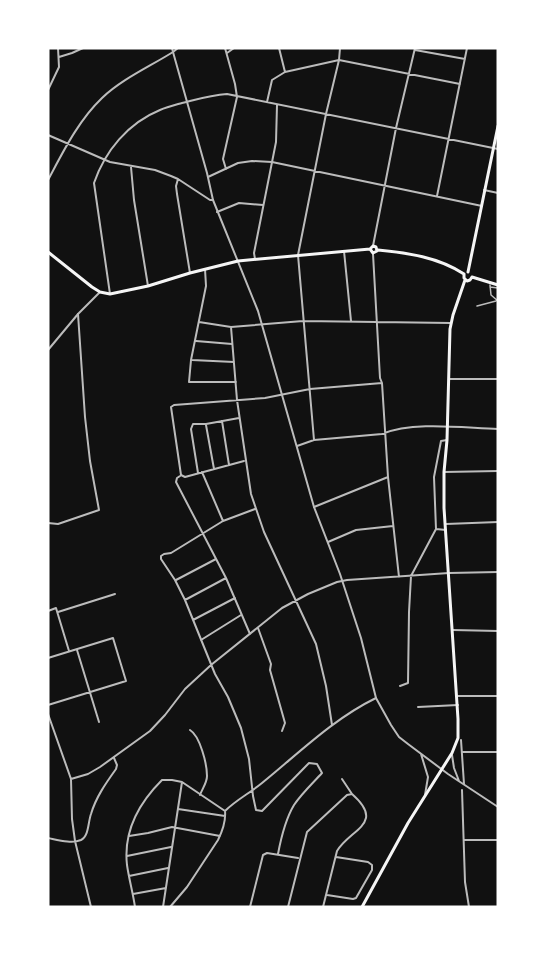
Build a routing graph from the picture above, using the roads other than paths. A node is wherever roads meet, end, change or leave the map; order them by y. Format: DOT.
graph roads {
  1 [pos="58,48"];
  2 [pos="83,48"];
  3 [pos="172,48"];
  4 [pos="178,48"];
  5 [pos="225,48"];
  6 [pos="234,48"];
  7 [pos="279,48"];
  8 [pos="340,48"];
  9 [pos="467,48"];
  10 [pos="414,49"];
  11 [pos="173,52"];
  12 [pos="227,53"];
  13 [pos="59,57"];
  14 [pos="465,59"];
  15 [pos="339,60"];
  16 [pos="285,72"];
  17 [pos="409,74"];
  18 [pos="460,84"];
  19 [pos="48,90"];
  20 [pos="237,97"];
  21 [pos="186,102"];
  22 [pos="267,102"];
  23 [pos="277,104"];
  24 [pos="326,114"];
  25 [pos="498,126"];
  26 [pos="396,128"];
  27 [pos="48,135"];
  28 [pos="449,139"];
  29 [pos="68,144"];
  30 [pos="493,148"];
  31 [pos="498,149"];
  32 [pos="105,160"];
  33 [pos="272,162"];
  34 [pos="131,167"];
  35 [pos="226,169"];
  36 [pos="315,171"];
  37 [pos="208,177"];
  38 [pos="178,179"];
  39 [pos="48,180"];
  40 [pos="385,186"];
  41 [pos="484,190"];
  42 [pos="498,193"];
  43 [pos="437,196"];
  44 [pos="213,200"];
  45 [pos="264,205"];
  46 [pos="482,206"];
  47 [pos="217,212"];
  48 [pos="371,248"];
  49 [pos="379,250"];
  50 [pos="344,251"];
  51 [pos="48,252"];
  52 [pos="373,253"];
  53 [pos="298,255"];
  54 [pos="255,259"];
  55 [pos="238,261"];
  56 [pos="205,269"];
  57 [pos="190,273"];
  58 [pos="466,273"];
  59 [pos="472,277"];
  60 [pos="465,280"];
  61 [pos="490,285"];
  62 [pos="148,286"];
  63 [pos="498,287"];
  64 [pos="100,292"];
  65 [pos="110,294"];
  66 [pos="497,301"];
  67 [pos="477,306"];
  68 [pos="78,314"];
  69 [pos="303,321"];
  70 [pos="351,321"];
  71 [pos="199,322"];
  72 [pos="376,322"];
  73 [pos="451,323"];
  74 [pos="262,324"];
  75 [pos="231,327"];
  76 [pos="196,341"];
  77 [pos="232,344"];
  78 [pos="48,350"];
  79 [pos="191,360"];
  80 [pos="234,362"];
  81 [pos="449,379"];
  82 [pos="498,379"];
  83 [pos="236,382"];
  84 [pos="382,383"];
  85 [pos="310,389"];
  86 [pos="282,394"];
  87 [pos="237,400"];
  88 [pos="240,418"];
  89 [pos="222,421"];
  90 [pos="206,424"];
  91 [pos="447,427"];
  92 [pos="498,429"];
  93 [pos="385,432"];
  94 [pos="314,440"];
  95 [pos="447,440"];
  96 [pos="297,446"];
  97 [pos="246,461"];
  98 [pos="229,465"];
  99 [pos="214,469"];
  100 [pos="498,471"];
  101 [pos="200,472"];
  102 [pos="444,472"];
  103 [pos="181,475"];
  104 [pos="388,477"];
  105 [pos="314,507"];
  106 [pos="255,509"];
  107 [pos="223,521"];
  108 [pos="498,522"];
  109 [pos="48,523"];
  110 [pos="446,524"];
  111 [pos="393,526"];
  112 [pos="436,529"];
  113 [pos="446,530"];
  114 [pos="203,534"];
  115 [pos="328,542"];
  116 [pos="216,559"];
  117 [pos="498,572"];
  118 [pos="449,573"];
  119 [pos="411,576"];
  120 [pos="399,577"];
  121 [pos="226,579"];
  122 [pos="175,580"];
  123 [pos="342,581"];
  124 [pos="115,594"];
  125 [pos="235,598"];
  126 [pos="296,599"];
  127 [pos="185,600"];
  128 [pos="48,611"];
  129 [pos="58,612"];
  130 [pos="241,615"];
  131 [pos="193,620"];
  132 [pos="258,627"];
  133 [pos="453,630"];
  134 [pos="498,631"];
  135 [pos="250,634"];
  136 [pos="201,640"];
  137 [pos="77,649"];
  138 [pos="69,651"];
  139 [pos="48,658"];
  140 [pos="211,665"];
  141 [pos="400,686"];
  142 [pos="90,692"];
  143 [pos="457,696"];
  144 [pos="498,696"];
  145 [pos="376,698"];
  146 [pos="48,705"];
  147 [pos="458,705"];
  148 [pos="418,707"];
  149 [pos="48,714"];
  150 [pos="99,722"];
  151 [pos="332,725"];
  152 [pos="190,730"];
  153 [pos="282,731"];
  154 [pos="461,740"];
  155 [pos="462,752"];
  156 [pos="498,752"];
  157 [pos="452,753"];
  158 [pos="421,754"];
  159 [pos="114,758"];
  160 [pos="441,769"];
  161 [pos="71,779"];
  162 [pos="342,779"];
  163 [pos="459,781"];
  164 [pos="182,782"];
  165 [pos="464,784"];
  166 [pos="253,790"];
  167 [pos="462,790"];
  168 [pos="351,794"];
  169 [pos="200,795"];
  170 [pos="424,795"];
  171 [pos="498,807"];
  172 [pos="177,809"];
  173 [pos="225,814"];
  174 [pos="174,828"];
  175 [pos="129,836"];
  176 [pos="220,836"];
  177 [pos="48,838"];
  178 [pos="464,840"];
  179 [pos="497,840"];
  180 [pos="75,842"];
  181 [pos="498,845"];
  182 [pos="171,847"];
  183 [pos="278,854"];
  184 [pos="127,856"];
  185 [pos="336,857"];
  186 [pos="300,858"];
  187 [pos="168,867"];
  188 [pos="129,876"];
  189 [pos="165,888"];
  190 [pos="133,894"];
  191 [pos="326,895"];
  192 [pos="91,907"];
  193 [pos="135,907"];
  194 [pos="163,907"];
  195 [pos="170,907"];
  196 [pos="250,907"];
  197 [pos="288,907"];
  198 [pos="323,907"];
  199 [pos="362,907"];
  200 [pos="469,907"];
  1 -- 13 [label="street"];
  2 -- 13 [label="street"];
  3 -- 11 [label="street"];
  4 -- 11 [label="street"];
  5 -- 12 [label="street"];
  6 -- 12 [label="street"];
  7 -- 16 [label="street"];
  8 -- 15 [label="street"];
  9 -- 14 [label="street"];
  10 -- 14 [label="street"];
  10 -- 17 [label="street"];
  11 -- 21 [label="street"];
  11 -- 29 [label="street"];
  12 -- 20 [label="street"];
  13 -- 19 [label="street"];
  14 -- 18 [label="street"];
  15 -- 16 [label="street"];
  15 -- 17 [label="street"];
  15 -- 24 [label="street"];
  16 -- 22 [label="street"];
  17 -- 18 [label="street"];
  17 -- 26 [label="street"];
  18 -- 28 [label="street"];
  20 -- 21 [label="street"];
  20 -- 22 [label="street"];
  20 -- 35 [label="street"];
  21 -- 32 [label="street"];
  21 -- 37 [label="street"];
  22 -- 23 [label="street"];
  23 -- 24 [label="street"];
  23 -- 33 [label="street"];
  24 -- 26 [label="street"];
  24 -- 36 [label="street"];
  25 -- 30 [label="main road"];
  26 -- 28 [label="street"];
  26 -- 40 [label="street"];
  27 -- 29 [label="street"];
  28 -- 30 [label="street"];
  28 -- 43 [label="street"];
  29 -- 32 [label="street"];
  29 -- 39 [label="street"];
  30 -- 31 [label="street"];
  30 -- 41 [label="main road"];
  32 -- 34 [label="street"];
  32 -- 65 [label="street"];
  33 -- 35 [label="street"];
  33 -- 36 [label="street"];
  33 -- 45 [label="street"];
  34 -- 38 [label="street"];
  34 -- 62 [label="street"];
  35 -- 37 [label="street"];
  36 -- 40 [label="street"];
  36 -- 53 [label="street"];
  37 -- 44 [label="street"];
  38 -- 44 [label="street"];
  38 -- 57 [label="street"];
  40 -- 43 [label="street"];
  40 -- 48 [label="street"];
  41 -- 42 [label="street"];
  41 -- 46 [label="main road"];
  43 -- 46 [label="street"];
  44 -- 47 [label="street"];
  45 -- 47 [label="street"];
  45 -- 54 [label="street"];
  46 -- 58 [label="main road"];
  47 -- 55 [label="street"];
  48 -- 49 [label="main road"];
  48 -- 50 [label="main road"];
  48 -- 52 [label="main road"];
  49 -- 52 [label="main road"];
  49 -- 58 [label="main road"];
  50 -- 53 [label="main road"];
  50 -- 70 [label="street"];
  51 -- 64 [label="main road"];
  52 -- 72 [label="street"];
  53 -- 54 [label="main road"];
  53 -- 69 [label="street"];
  54 -- 55 [label="main road"];
  55 -- 56 [label="main road"];
  55 -- 74 [label="street"];
  56 -- 57 [label="main road"];
  56 -- 71 [label="street"];
  57 -- 62 [label="main road"];
  58 -- 59 [label="main road"];
  58 -- 60 [label="main road"];
  59 -- 60 [label="main road"];
  59 -- 61 [label="main road"];
  60 -- 73 [label="main road"];
  61 -- 63 [label="main road"];
  61 -- 66 [label="street"];
  62 -- 65 [label="main road"];
  64 -- 65 [label="main road"];
  64 -- 68 [label="street"];
  66 -- 67 [label="street"];
  68 -- 78 [label="street"];
  68 -- 109 [label="street"];
  69 -- 70 [label="street"];
  69 -- 74 [label="street"];
  69 -- 85 [label="street"];
  70 -- 72 [label="street"];
  71 -- 75 [label="street"];
  71 -- 76 [label="street"];
  72 -- 73 [label="street"];
  72 -- 84 [label="street"];
  73 -- 81 [label="main road"];
  74 -- 75 [label="street"];
  74 -- 86 [label="street"];
  75 -- 77 [label="street"];
  76 -- 77 [label="street"];
  76 -- 79 [label="street"];
  77 -- 80 [label="street"];
  79 -- 80 [label="street"];
  79 -- 83 [label="street"];
  80 -- 83 [label="street"];
  81 -- 82 [label="street"];
  81 -- 91 [label="main road"];
  83 -- 87 [label="street"];
  84 -- 85 [label="street"];
  84 -- 93 [label="street"];
  85 -- 86 [label="street"];
  85 -- 94 [label="street"];
  86 -- 87 [label="street"];
  86 -- 96 [label="street"];
  87 -- 88 [label="street"];
  87 -- 103 [label="street"];
  88 -- 89 [label="street"];
  88 -- 97 [label="street"];
  89 -- 90 [label="street"];
  89 -- 98 [label="street"];
  90 -- 99 [label="street"];
  90 -- 101 [label="street"];
  91 -- 92 [label="street"];
  91 -- 93 [label="street"];
  91 -- 95 [label="main road"];
  93 -- 94 [label="street"];
  93 -- 104 [label="street"];
  94 -- 96 [label="street"];
  95 -- 102 [label="main road"];
  95 -- 112 [label="street"];
  96 -- 105 [label="street"];
  97 -- 98 [label="street"];
  97 -- 106 [label="street"];
  98 -- 99 [label="street"];
  99 -- 101 [label="street"];
  100 -- 102 [label="street"];
  101 -- 103 [label="street"];
  101 -- 107 [label="street"];
  102 -- 110 [label="main road"];
  103 -- 114 [label="street"];
  104 -- 105 [label="street"];
  104 -- 111 [label="street"];
  105 -- 115 [label="street"];
  106 -- 107 [label="street"];
  106 -- 126 [label="street"];
  107 -- 114 [label="street"];
  108 -- 110 [label="street"];
  110 -- 113 [label="main road"];
  111 -- 115 [label="street"];
  111 -- 120 [label="street"];
  112 -- 113 [label="street"];
  112 -- 119 [label="street"];
  113 -- 118 [label="main road"];
  114 -- 116 [label="street"];
  114 -- 122 [label="street"];
  115 -- 123 [label="street"];
  116 -- 121 [label="street"];
  116 -- 122 [label="street"];
  117 -- 118 [label="street"];
  118 -- 119 [label="street"];
  118 -- 133 [label="main road"];
  119 -- 120 [label="street"];
  119 -- 141 [label="street"];
  120 -- 123 [label="street"];
  121 -- 125 [label="street"];
  121 -- 127 [label="street"];
  122 -- 127 [label="street"];
  123 -- 126 [label="street"];
  123 -- 145 [label="street"];
  124 -- 129 [label="street"];
  125 -- 130 [label="street"];
  125 -- 131 [label="street"];
  126 -- 132 [label="street"];
  126 -- 151 [label="street"];
  127 -- 131 [label="street"];
  128 -- 129 [label="street"];
  129 -- 138 [label="street"];
  130 -- 135 [label="street"];
  130 -- 136 [label="street"];
  131 -- 136 [label="street"];
  132 -- 135 [label="street"];
  132 -- 153 [label="street"];
  133 -- 134 [label="street"];
  133 -- 143 [label="main road"];
  135 -- 140 [label="street"];
  136 -- 140 [label="street"];
  137 -- 138 [label="street"];
  137 -- 142 [label="street"];
  137 -- 142 [label="street"];
  138 -- 139 [label="street"];
  140 -- 159 [label="street"];
  140 -- 166 [label="street"];
  142 -- 146 [label="street"];
  142 -- 150 [label="street"];
  143 -- 144 [label="street"];
  143 -- 147 [label="main road"];
  145 -- 151 [label="street"];
  145 -- 158 [label="street"];
  147 -- 148 [label="street"];
  147 -- 157 [label="main road"];
  149 -- 161 [label="street"];
  151 -- 166 [label="street"];
  152 -- 169 [label="street"];
  154 -- 155 [label="street"];
  155 -- 156 [label="street"];
  155 -- 165 [label="street"];
  157 -- 160 [label="main road"];
  157 -- 163 [label="street"];
  158 -- 160 [label="street"];
  158 -- 170 [label="street"];
  159 -- 161 [label="street"];
  159 -- 180 [label="street"];
  160 -- 163 [label="street"];
  160 -- 170 [label="main road"];
  161 -- 180 [label="street"];
  162 -- 168 [label="street"];
  163 -- 165 [label="street"];
  164 -- 169 [label="street"];
  164 -- 172 [label="street"];
  164 -- 175 [label="street"];
  165 -- 171 [label="street"];
  166 -- 173 [label="street"];
  166 -- 183 [label="street"];
  167 -- 178 [label="street"];
  168 -- 185 [label="street"];
  168 -- 186 [label="street"];
  169 -- 173 [label="street"];
  170 -- 199 [label="main road"];
  172 -- 173 [label="street"];
  172 -- 174 [label="street"];
  173 -- 176 [label="street"];
  174 -- 175 [label="street"];
  174 -- 176 [label="street"];
  174 -- 182 [label="street"];
  175 -- 184 [label="street"];
  176 -- 195 [label="street"];
  177 -- 180 [label="street"];
  178 -- 179 [label="street"];
  178 -- 200 [label="street"];
  179 -- 181 [label="street"];
  180 -- 192 [label="street"];
  182 -- 184 [label="street"];
  182 -- 187 [label="street"];
  183 -- 186 [label="street"];
  183 -- 196 [label="street"];
  184 -- 188 [label="street"];
  185 -- 191 [label="street"];
  185 -- 191 [label="street"];
  186 -- 197 [label="street"];
  187 -- 188 [label="street"];
  187 -- 189 [label="street"];
  188 -- 190 [label="street"];
  189 -- 190 [label="street"];
  189 -- 194 [label="street"];
  190 -- 193 [label="street"];
  191 -- 198 [label="street"];
}
